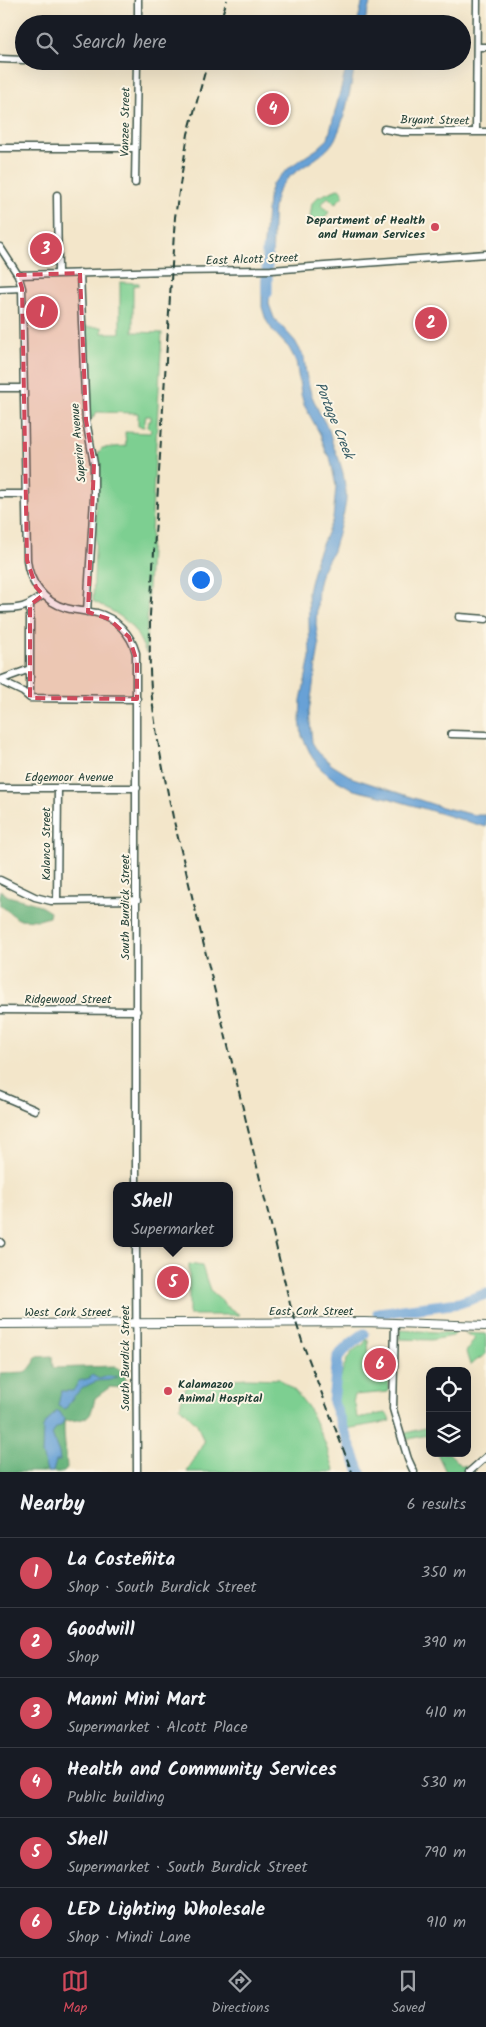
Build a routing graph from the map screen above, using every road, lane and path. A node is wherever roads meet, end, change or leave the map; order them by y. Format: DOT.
graph roads {
  1 [pos="138,0"];
  2 [pos="477,0"];
  3 [pos="138,15"];
  4 [pos="477,47"];
  5 [pos="486,47"];
  6 [pos="0,59"];
  7 [pos="15,60"];
  8 [pos="137,70"];
  9 [pos="384,129"];
  10 [pos="476,132"];
  11 [pos="486,132"];
  12 [pos="0,148"];
  13 [pos="136,148"];
  14 [pos="135,184"];
  15 [pos="58,195"];
  16 [pos="0,247"];
  17 [pos="486,254"];
  18 [pos="58,273"];
  19 [pos="80,273"];
  20 [pos="18,275"];
  21 [pos="22,288"];
  22 [pos="0,289"];
  23 [pos="0,388"];
  24 [pos="23,388"];
  25 [pos="0,494"];
  26 [pos="26,494"];
  27 [pos="43,594"];
  28 [pos="30,605"];
  29 [pos="0,609"];
  30 [pos="88,612"];
  31 [pos="459,617"];
  32 [pos="486,620"];
  33 [pos="30,670"];
  34 [pos="0,680"];
  35 [pos="30,698"];
  36 [pos="137,699"];
  37 [pos="451,734"];
  38 [pos="486,735"];
  39 [pos="0,788"];
  40 [pos="58,788"];
  41 [pos="137,788"];
  42 [pos="0,880"];
  43 [pos="137,900"];
  44 [pos="57,901"];
  45 [pos="0,1010"];
  46 [pos="137,1011"];
  47 [pos="0,1095"];
  48 [pos="35,1110"];
  49 [pos="136,1182"];
  50 [pos="136,1247"];
  51 [pos="395,1323"];
  52 [pos="0,1324"];
  53 [pos="136,1324"];
  54 [pos="486,1326"];
  55 [pos="486,1457"];
  56 [pos="137,1472"];
  57 [pos="414,1472"];
  58 [pos="469,1472"];
  1 -- 3 [label="street"];
  2 -- 4 [label="street"];
  4 -- 5 [label="street"];
  4 -- 10 [label="street"];
  6 -- 7 [label="street"];
  8 -- 13 [label="street, Vanzee Street"];
  9 -- 10 [label="street, Bryant Street"];
  10 -- 11 [label="street, Bryant Street"];
  12 -- 13 [label="street"];
  13 -- 14 [label="street, Vanzee Street"];
  15 -- 18 [label="street"];
  16 -- 20 [label="street"];
  17 -- 19 [label="street, East Alcott Street"];
  18 -- 19 [label="street, East Alcott Street"];
  18 -- 20 [label="street, East Alcott Street"];
  19 -- 30 [label="street, Superior Avenue"];
  20 -- 21 [label="street"];
  21 -- 22 [label="street"];
  21 -- 24 [label="street"];
  23 -- 24 [label="street"];
  24 -- 26 [label="street"];
  25 -- 26 [label="street"];
  26 -- 27 [label="street"];
  27 -- 28 [label="street"];
  27 -- 30 [label="street"];
  28 -- 29 [label="street"];
  28 -- 33 [label="street"];
  30 -- 36 [label="street, South Burdick Street"];
  31 -- 32 [label="street"];
  33 -- 34 [label="street"];
  33 -- 35 [label="street"];
  34 -- 35 [label="street"];
  35 -- 36 [label="street"];
  36 -- 41 [label="street, South Burdick Street"];
  37 -- 38 [label="street"];
  39 -- 40 [label="street, Edgemoor Avenue"];
  40 -- 41 [label="street, Edgemoor Avenue"];
  40 -- 44 [label="street, Kalanco Street"];
  41 -- 43 [label="street, South Burdick Street"];
  42 -- 44 [label="street"];
  43 -- 44 [label="street"];
  43 -- 46 [label="street, South Burdick Street"];
  45 -- 46 [label="street, Ridgewood Street"];
  46 -- 49 [label="street, South Burdick Street"];
  47 -- 48 [label="street"];
  50 -- 53 [label="street, South Burdick Street"];
  51 -- 53 [label="street, East Cork Street"];
  51 -- 54 [label="street, East Cork Street"];
  51 -- 57 [label="street"];
  52 -- 53 [label="street, West Cork Street"];
  53 -- 56 [label="street, South Burdick Street"];
  55 -- 58 [label="street"];
}
